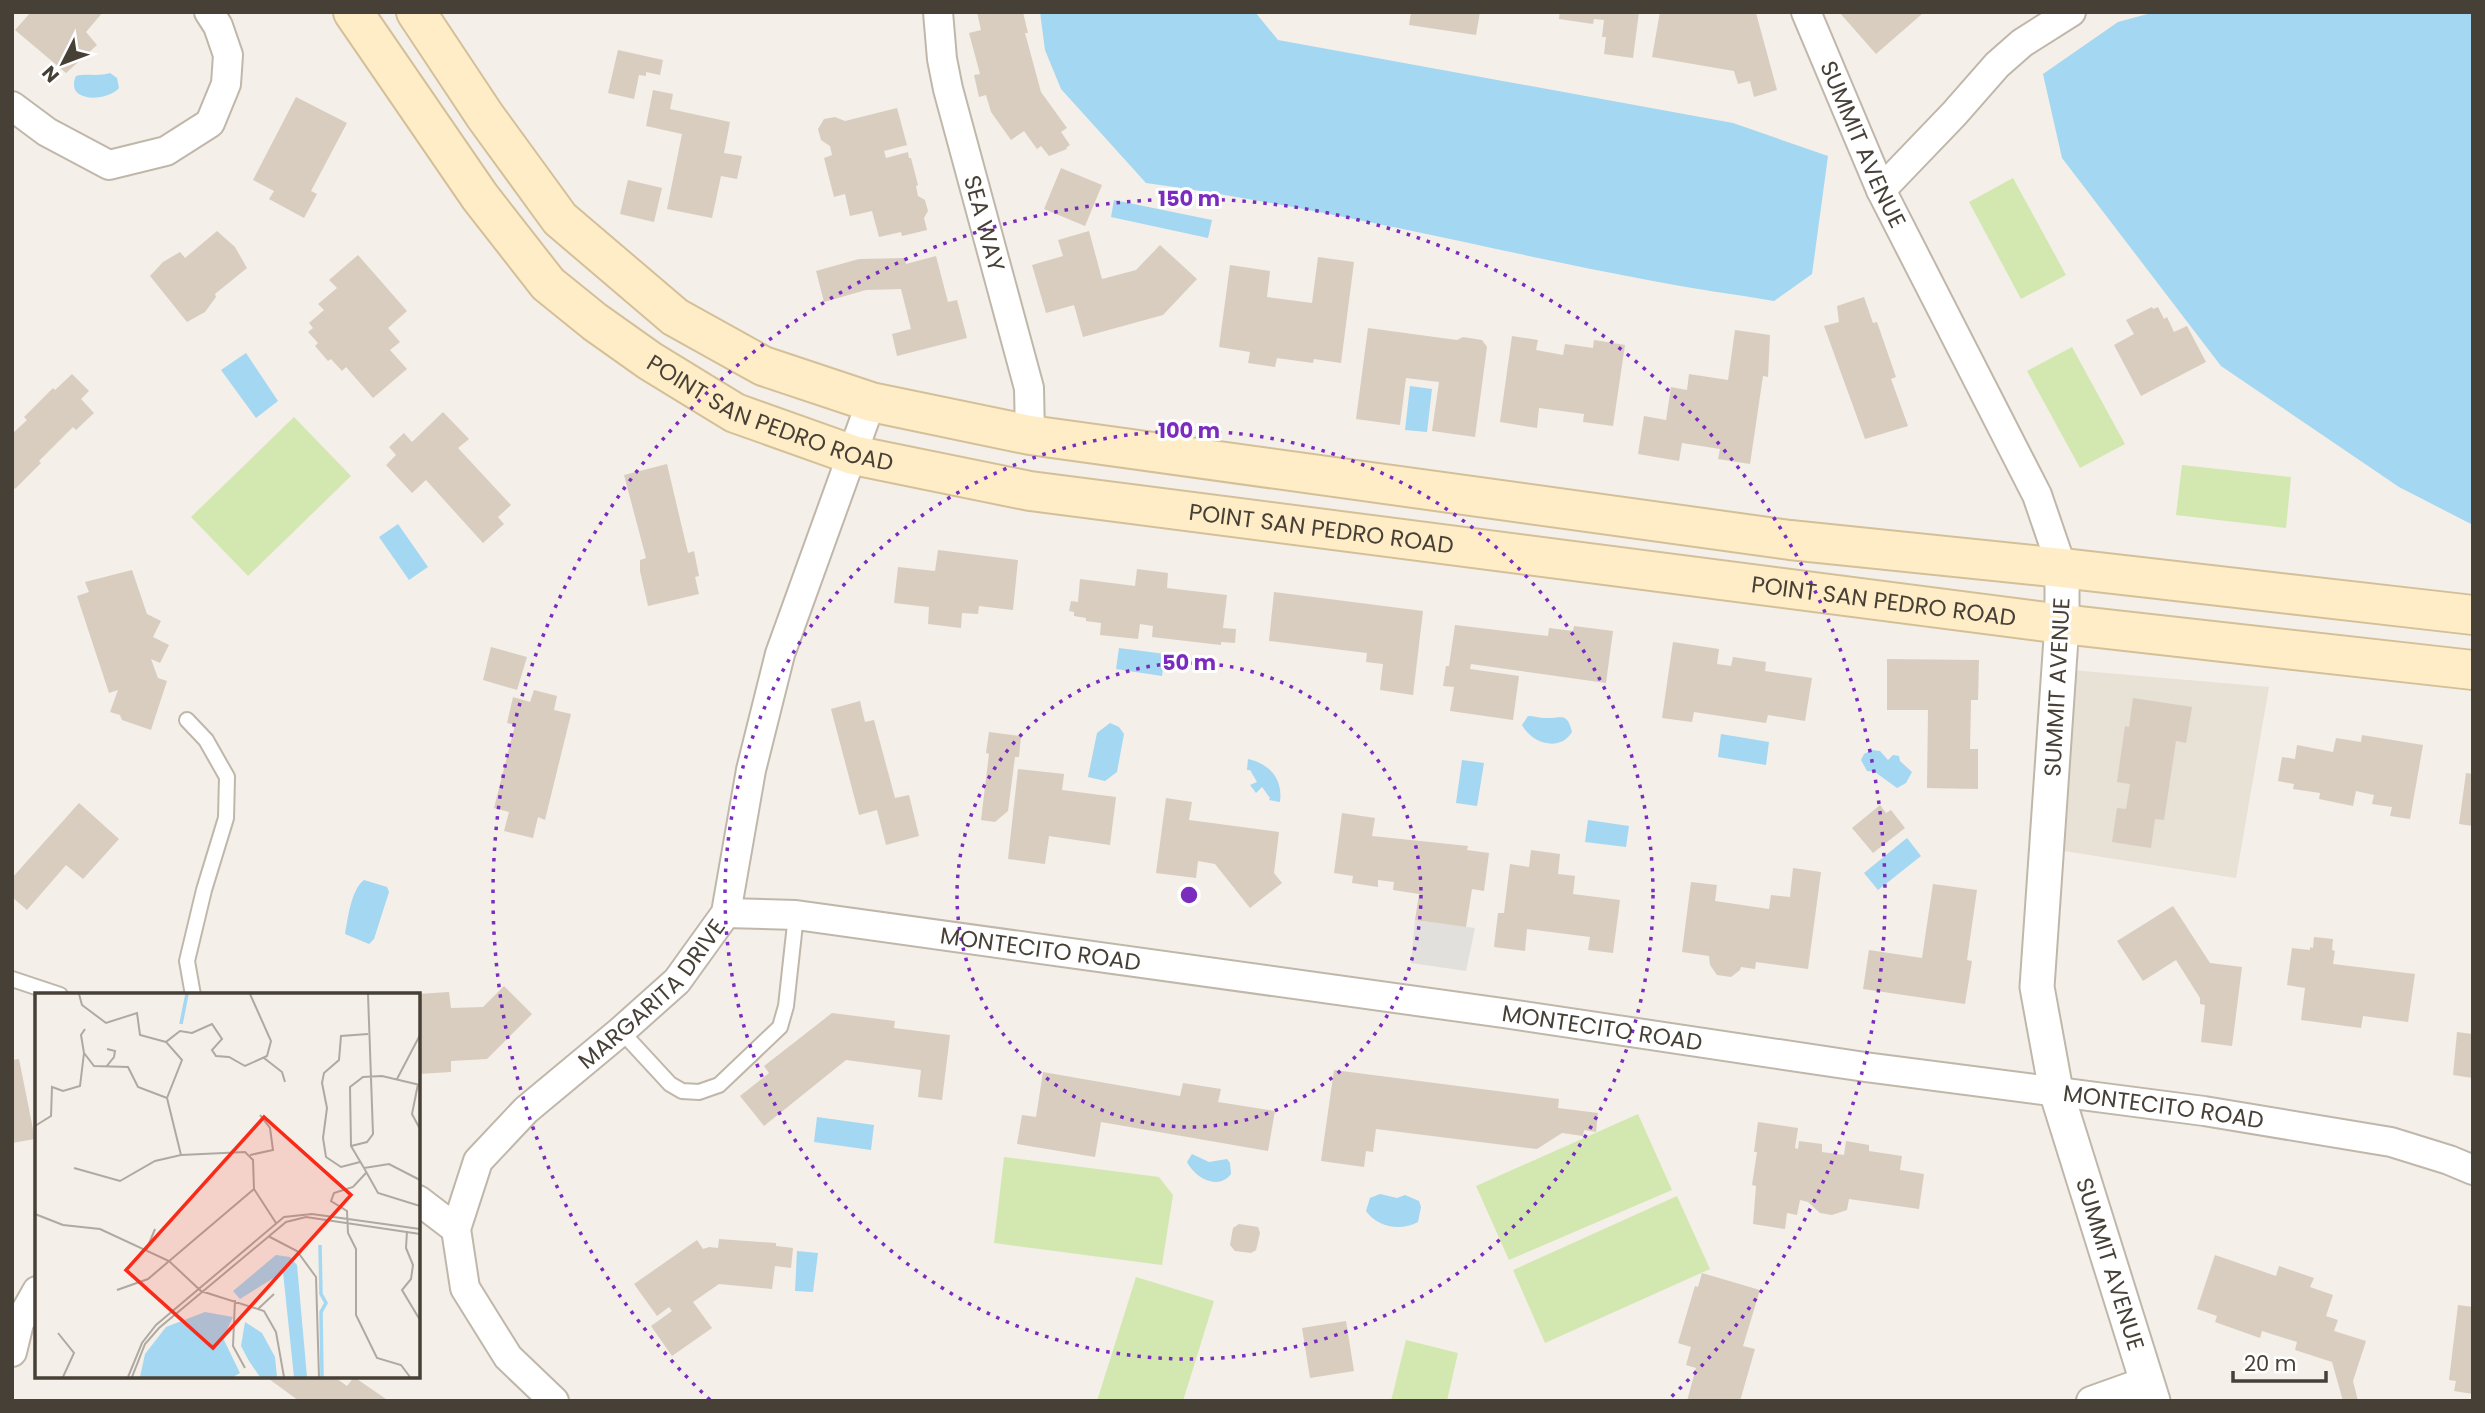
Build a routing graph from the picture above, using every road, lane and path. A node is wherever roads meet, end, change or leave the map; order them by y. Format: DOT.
graph roads {
  1 [pos="209,12"];
  2 [pos="353,12"];
  3 [pos="416,12"];
  4 [pos="938,12"];
  5 [pos="1806,12"];
  6 [pos="2071,12"];
  7 [pos="12,106"];
  8 [pos="1881,190"];
  9 [pos="871,402"];
  10 [pos="1030,435"];
  11 [pos="853,454"];
  12 [pos="2062,568"];
  13 [pos="2473,615"];
  14 [pos="2062,624"];
  15 [pos="2473,670"];
  16 [pos="187,720"];
  17 [pos="726,912"];
  18 [pos="796,915"];
  19 [pos="12,979"];
  20 [pos="54,993"];
  21 [pos="192,993"];
  22 [pos="621,1031"];
  23 [pos="2056,1090"];
  24 [pos="2473,1170"];
  25 [pos="420,1202"];
  26 [pos="456,1229"];
  27 [pos="35,1294"];
  28 [pos="12,1352"];
  29 [pos="2150,1391"];
  30 [pos="554,1401"];
  31 [pos="2091,1401"];
  1 -- 7 [label="street"];
  2 -- 11 [label="main road, POINT SAN PEDRO ROAD"];
  3 -- 9 [label="main road, POINT SAN PEDRO ROAD"];
  4 -- 10 [label="street, SEA WAY"];
  5 -- 8 [label="street, SUMMIT AVENUE"];
  6 -- 8 [label="street"];
  8 -- 12 [label="street, SUMMIT AVENUE"];
  9 -- 10 [label="main road, POINT SAN PEDRO ROAD"];
  9 -- 11 [label="street, MARGARITA DRIVE"];
  10 -- 12 [label="main road, POINT SAN PEDRO ROAD"];
  11 -- 14 [label="main road, POINT SAN PEDRO ROAD"];
  11 -- 17 [label="street, MARGARITA DRIVE"];
  12 -- 13 [label="main road, POINT SAN PEDRO ROAD"];
  12 -- 14 [label="street, SUMMIT AVENUE"];
  14 -- 15 [label="main road, POINT SAN PEDRO ROAD"];
  14 -- 23 [label="street, SUMMIT AVENUE"];
  16 -- 21 [label="lane"];
  17 -- 18 [label="street, MONTECITO ROAD"];
  17 -- 22 [label="street, MARGARITA DRIVE"];
  18 -- 22 [label="lane"];
  18 -- 23 [label="street, MONTECITO ROAD"];
  19 -- 20 [label="lane"];
  22 -- 26 [label="street, MARGARITA DRIVE"];
  23 -- 24 [label="street, MONTECITO ROAD"];
  23 -- 29 [label="street, SUMMIT AVENUE"];
  25 -- 26 [label="street"];
  26 -- 30 [label="street, MARGARITA DRIVE"];
  27 -- 28 [label="street"];
  29 -- 31 [label="street"];
}
